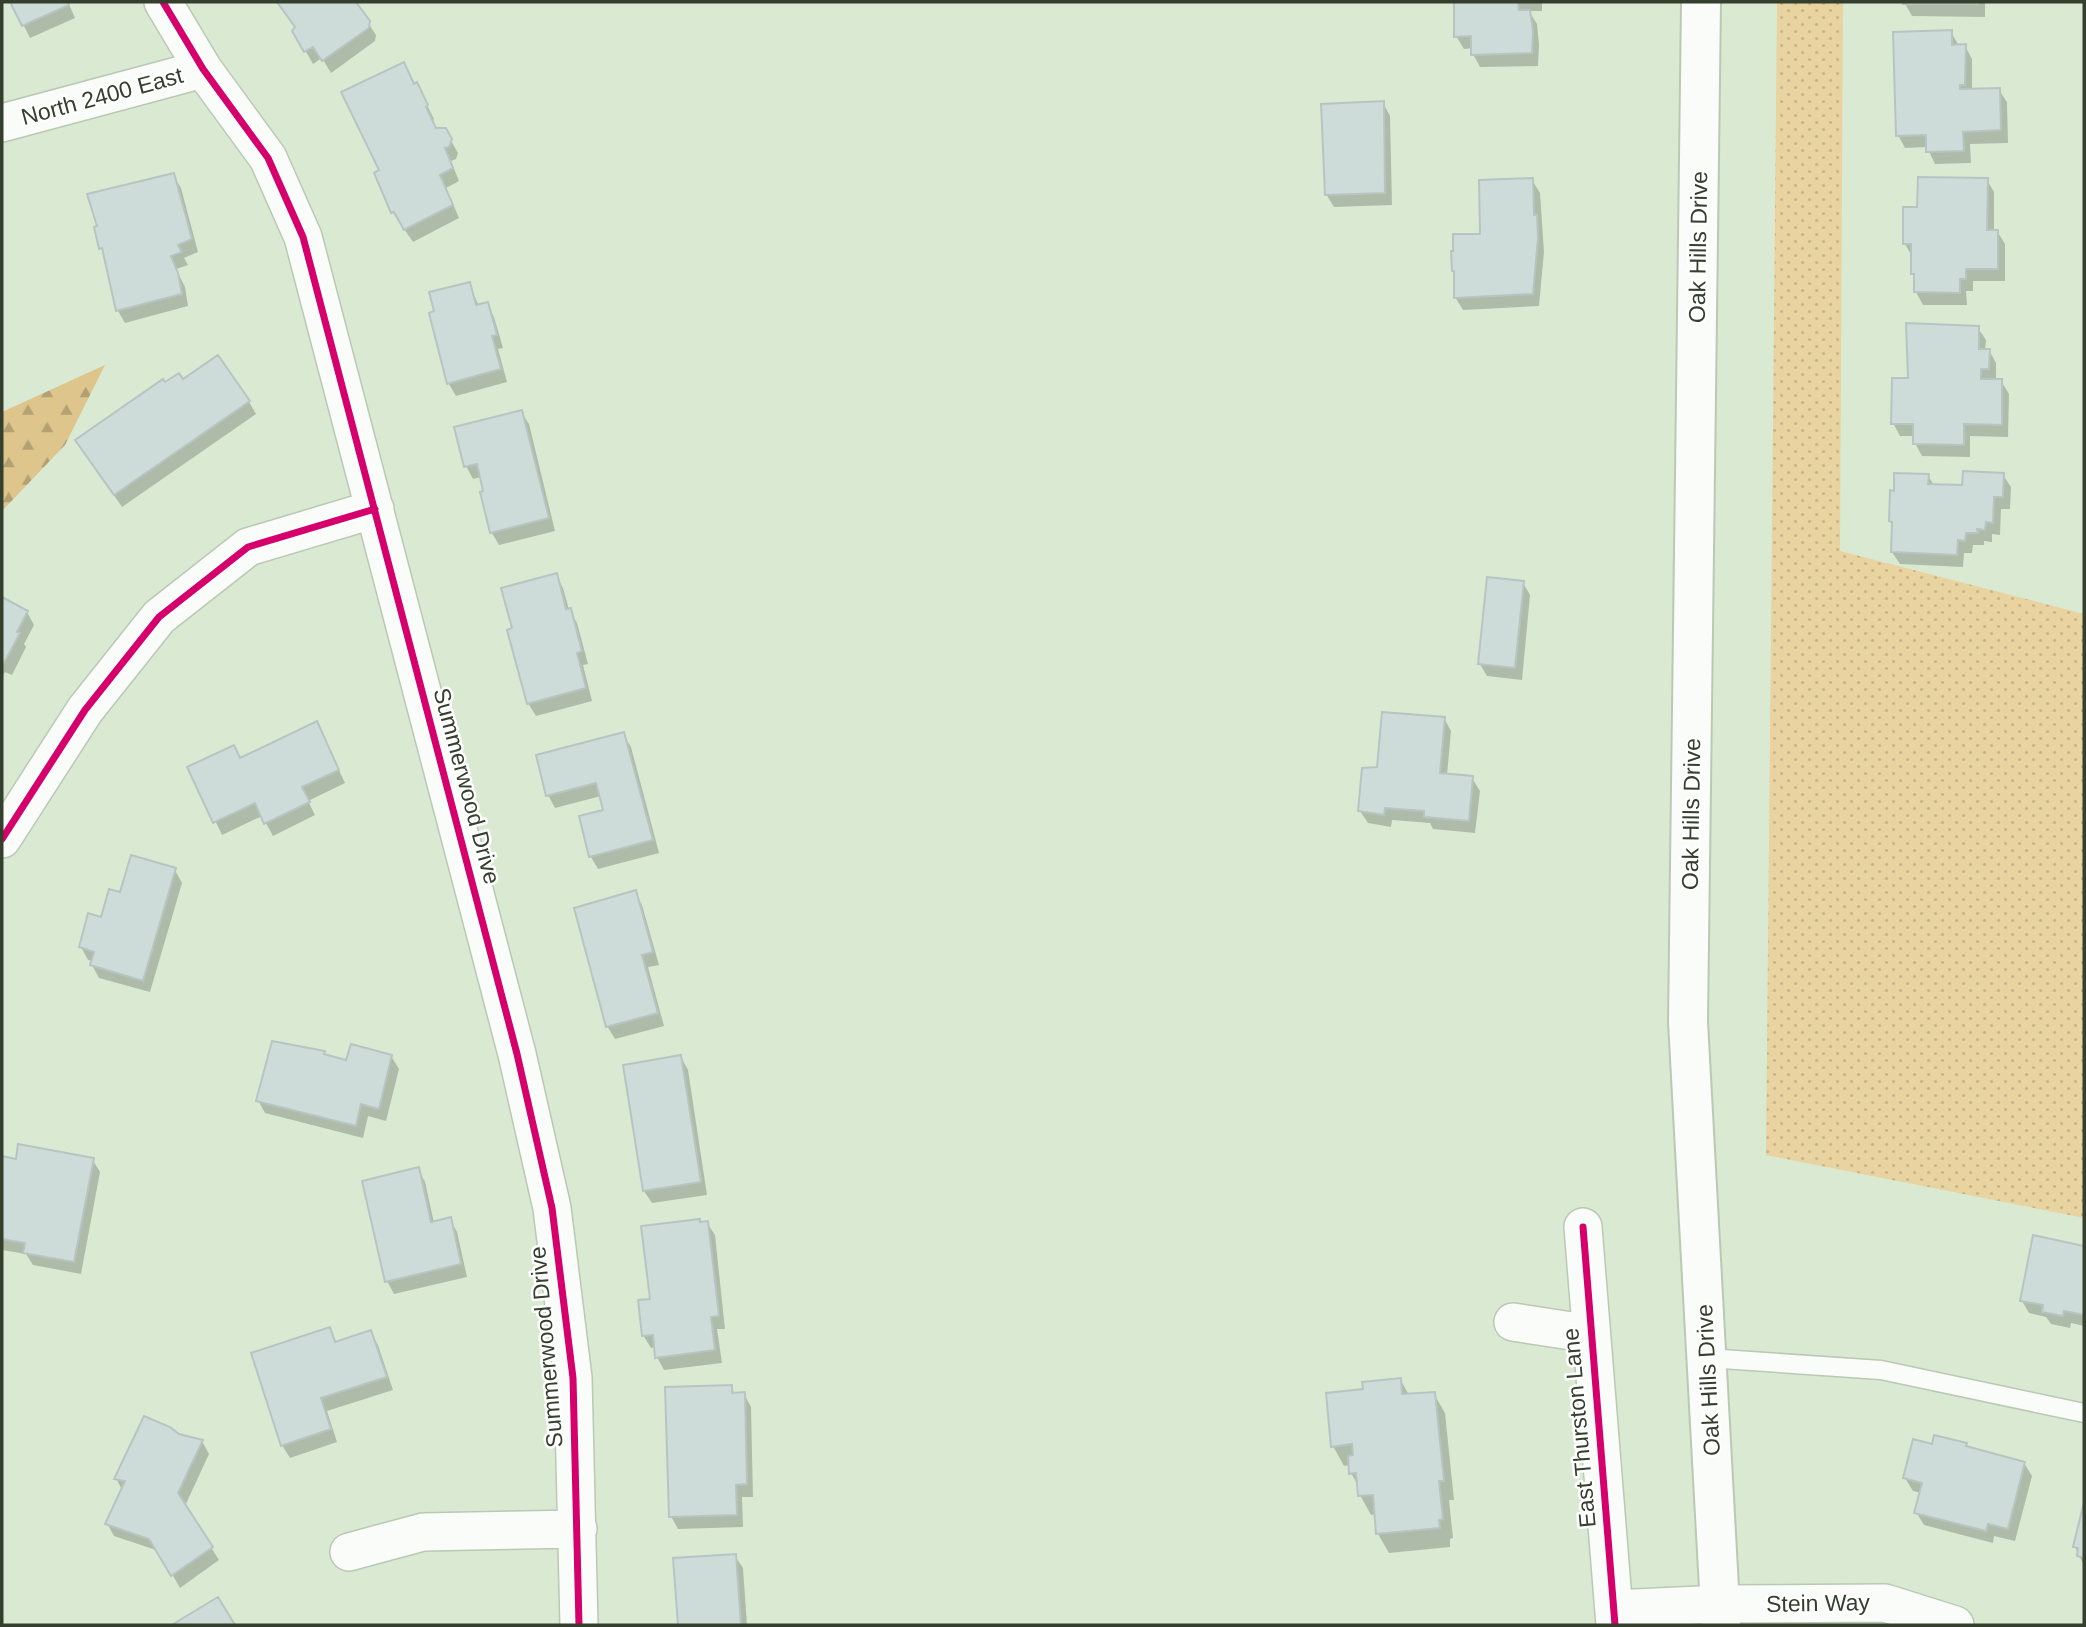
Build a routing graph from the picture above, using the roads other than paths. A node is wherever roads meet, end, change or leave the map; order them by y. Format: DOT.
graph roads {
  1 [pos="163,2"];
  2 [pos="1701,2"];
  3 [pos="203,69"];
  4 [pos="2,122"];
  5 [pos="375,509"];
  6 [pos="2,839"];
  7 [pos="1583,1227"];
  8 [pos="1513,1322"];
  9 [pos="1591,1334"];
  10 [pos="1707,1358"];
  11 [pos="2084,1413"];
  12 [pos="578,1529"];
  13 [pos="349,1552"];
  14 [pos="1721,1615"];
  15 [pos="1614,1617"];
  16 [pos="579,1625"];
  17 [pos="1955,1625"];
  1 -- 3 [label="street, Summerwood Drive"];
  2 -- 10 [label="main road, Oak Hills Drive"];
  3 -- 4 [label="street, North 2400 East"];
  3 -- 5 [label="street, Summerwood Drive"];
  5 -- 6 [label="street"];
  5 -- 12 [label="street, Summerwood Drive"];
  7 -- 9 [label="street, East Thurston Lane"];
  8 -- 9 [label="street"];
  9 -- 15 [label="street, East Thurston Lane"];
  10 -- 11 [label="lane"];
  10 -- 14 [label="main road, Oak Hills Drive"];
  12 -- 13 [label="street"];
  12 -- 16 [label="street, Summerwood Drive"];
  14 -- 15 [label="street, Stein Way"];
  14 -- 17 [label="street, Stein Way"];
}
